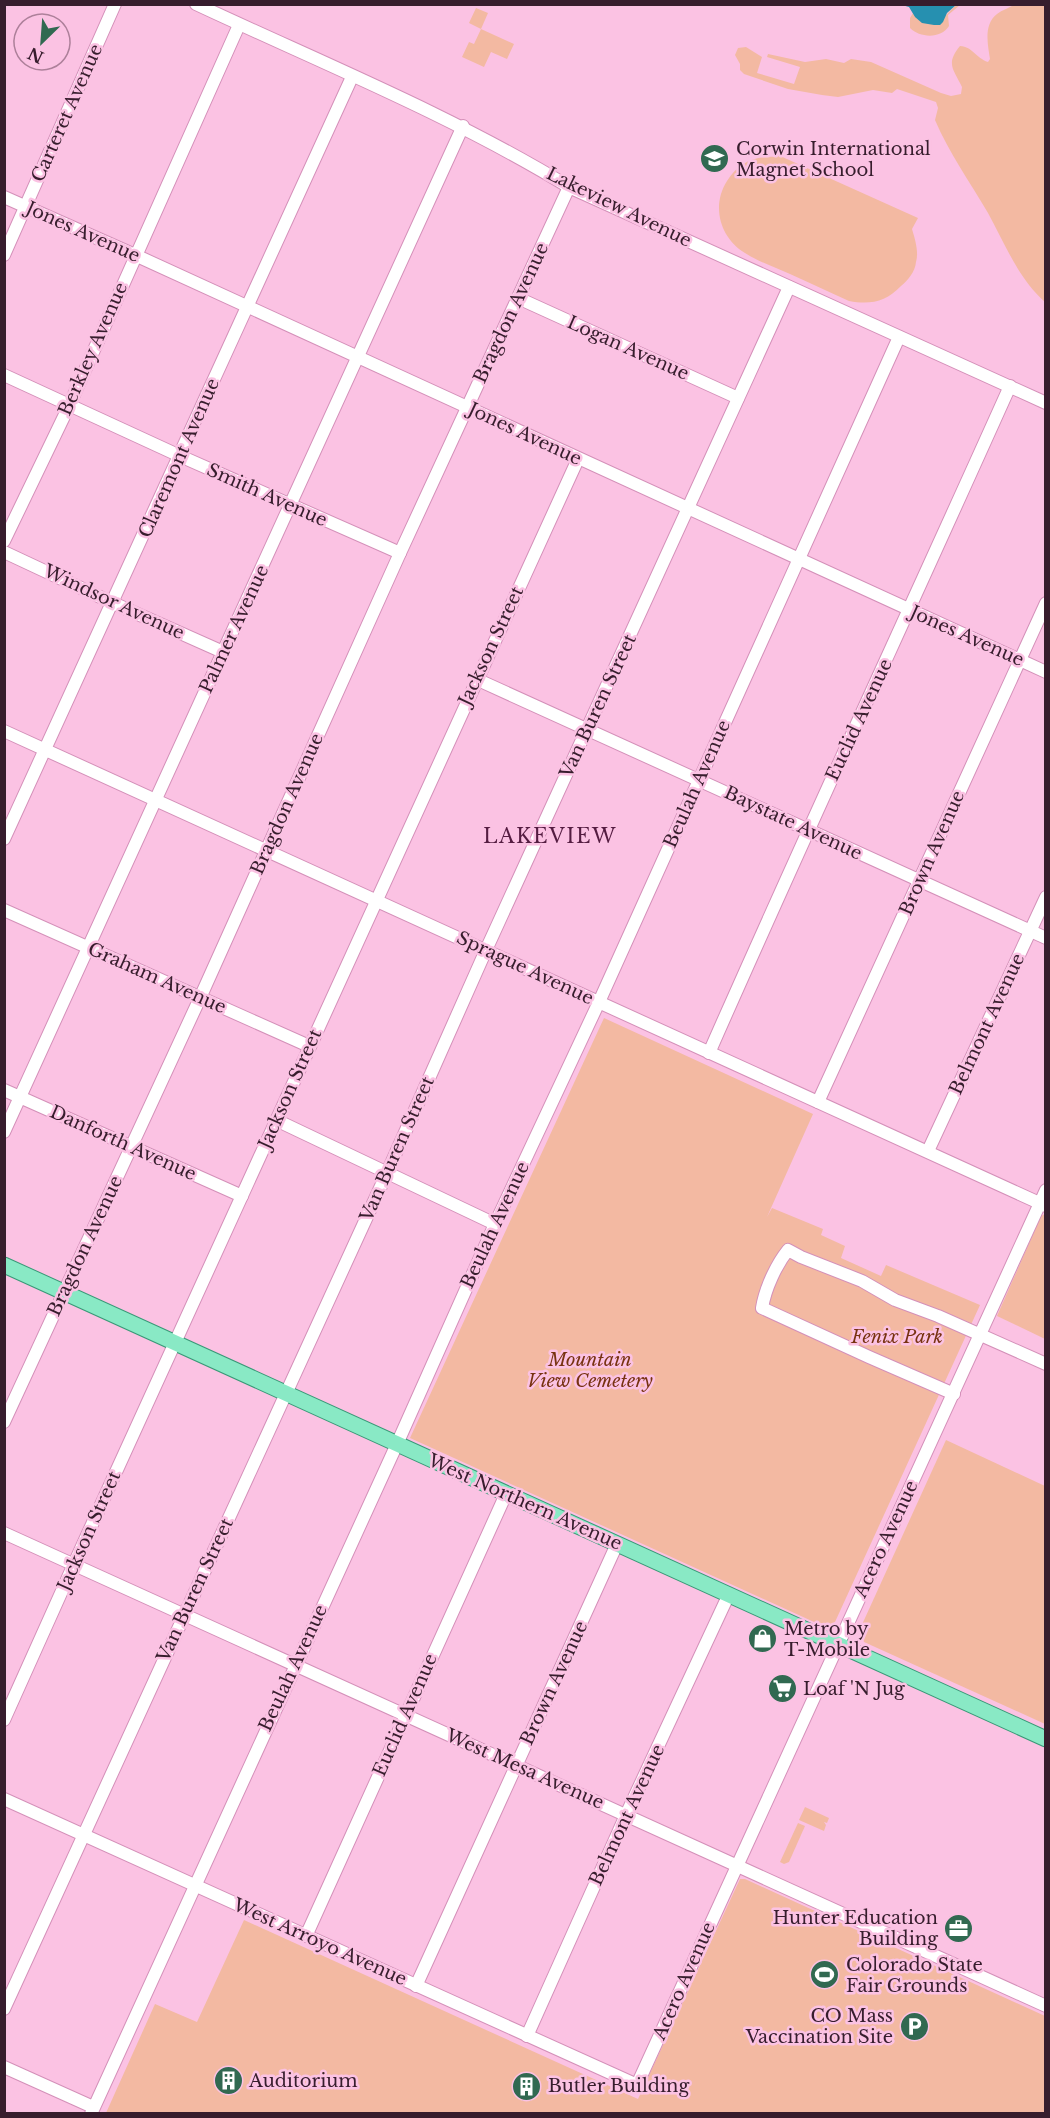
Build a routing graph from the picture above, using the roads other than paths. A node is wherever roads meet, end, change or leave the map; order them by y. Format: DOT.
graph roads {
  1 [pos="115,4"];
  2 [pos="196,4"];
  3 [pos="239,25"];
  4 [pos="352,77"];
  5 [pos="463,126"];
  6 [pos="569,187"];
  7 [pos="4,197"];
  8 [pos="26,207"];
  9 [pos="4,255"];
  10 [pos="135,255"];
  11 [pos="789,287"];
  12 [pos="518,298"];
  13 [pos="247,308"];
  14 [pos="899,337"];
  15 [pos="357,357"];
  16 [pos="4,375"];
  17 [pos="1010,386"];
  18 [pos="738,398"];
  19 [pos="1046,403"];
  20 [pos="69,406"];
  21 [pos="468,407"];
  22 [pos="180,456"];
  23 [pos="578,459"];
  24 [pos="291,506"];
  25 [pos="688,509"];
  26 [pos="4,541"];
  27 [pos="4,552"];
  28 [pos="400,553"];
  29 [pos="798,559"];
  30 [pos="113,603"];
  31 [pos="1046,603"];
  32 [pos="910,610"];
  33 [pos="223,652"];
  34 [pos="1020,660"];
  35 [pos="1046,672"];
  36 [pos="476,679"];
  37 [pos="588,730"];
  38 [pos="4,731"];
  39 [pos="45,749"];
  40 [pos="699,780"];
  41 [pos="157,800"];
  42 [pos="807,831"];
  43 [pos="4,839"];
  44 [pos="267,850"];
  45 [pos="920,880"];
  46 [pos="1046,897"];
  47 [pos="377,901"];
  48 [pos="4,910"];
  49 [pos="1030,931"];
  50 [pos="1046,938"];
  51 [pos="89,947"];
  52 [pos="486,950"];
  53 [pos="200,998"];
  54 [pos="599,1002"];
  55 [pos="309,1046"];
  56 [pos="709,1053"];
  57 [pos="4,1090"];
  58 [pos="21,1097"];
  59 [pos="818,1102"];
  60 [pos="276,1120"];
  61 [pos="4,1132"];
  62 [pos="131,1147"];
  63 [pos="928,1152"];
  64 [pos="387,1173"];
  65 [pos="1046,1190"];
  66 [pos="242,1196"];
  67 [pos="1042,1204"];
  68 [pos="495,1224"];
  69 [pos="4,1265"];
  70 [pos="64,1292"];
  71 [pos="981,1334"];
  72 [pos="174,1343"];
  73 [pos="1046,1364"];
  74 [pos="286,1394"];
  75 [pos="954,1394"];
  76 [pos="4,1422"];
  77 [pos="397,1444"];
  78 [pos="506,1494"];
  79 [pos="4,1533"];
  80 [pos="617,1544"];
  81 [pos="74,1563"];
  82 [pos="729,1594"];
  83 [pos="184,1614"];
  84 [pos="838,1644"];
  85 [pos="295,1664"];
  86 [pos="405,1715"];
  87 [pos="4,1720"];
  88 [pos="1046,1739"];
  89 [pos="516,1765"];
  90 [pos="4,1799"];
  91 [pos="626,1815"];
  92 [pos="84,1835"];
  93 [pos="736,1865"];
  94 [pos="194,1885"];
  95 [pos="306,1936"];
  96 [pos="416,1986"];
  97 [pos="1046,2006"];
  98 [pos="4,2009"];
  99 [pos="527,2036"];
  100 [pos="4,2067"];
  101 [pos="637,2085"];
  102 [pos="92,2110"];
  1 -- 8 [label="street, Carteret Avenue"];
  2 -- 3 [label="street, Lakeview Avenue"];
  3 -- 4 [label="street, Lakeview Avenue"];
  3 -- 10 [label="street, Berkley Avenue"];
  4 -- 5 [label="street, Lakeview Avenue"];
  4 -- 13 [label="street, Claremont Avenue"];
  5 -- 6 [label="street, Lakeview Avenue"];
  5 -- 15 [label="street, Palmer Avenue"];
  6 -- 11 [label="street, Lakeview Avenue"];
  6 -- 12 [label="street, Bragdon Avenue"];
  7 -- 8 [label="street, Jones Avenue"];
  8 -- 9 [label="street, Carteret Avenue"];
  8 -- 10 [label="street, Jones Avenue"];
  10 -- 13 [label="street, Jones Avenue"];
  10 -- 20 [label="street, Berkley Avenue"];
  11 -- 14 [label="street, Lakeview Avenue"];
  11 -- 18 [label="street, Van Buren Street"];
  12 -- 18 [label="street, Logan Avenue"];
  12 -- 21 [label="street, Bragdon Avenue"];
  13 -- 15 [label="street, Jones Avenue"];
  13 -- 22 [label="street, Claremont Avenue"];
  14 -- 17 [label="street, Lakeview Avenue"];
  14 -- 29 [label="street, Beulah Avenue"];
  15 -- 21 [label="street, Jones Avenue"];
  15 -- 24 [label="street, Palmer Avenue"];
  16 -- 20 [label="street, Smith Avenue"];
  17 -- 19 [label="street, Lakeview Avenue"];
  17 -- 32 [label="street, Euclid Avenue"];
  18 -- 25 [label="street, Van Buren Street"];
  20 -- 22 [label="street, Smith Avenue"];
  20 -- 26 [label="street, Berkley Avenue"];
  21 -- 23 [label="street, Jones Avenue"];
  21 -- 28 [label="street, Bragdon Avenue"];
  22 -- 24 [label="street, Smith Avenue"];
  22 -- 30 [label="street, Claremont Avenue"];
  23 -- 25 [label="street, Jones Avenue"];
  23 -- 36 [label="street, Jackson Street"];
  24 -- 28 [label="street, Smith Avenue"];
  24 -- 33 [label="street, Palmer Avenue"];
  25 -- 29 [label="street, Jones Avenue"];
  25 -- 37 [label="street, Van Buren Street"];
  27 -- 30 [label="street, Windsor Avenue"];
  28 -- 44 [label="street, Bragdon Avenue"];
  29 -- 32 [label="street, Jones Avenue"];
  29 -- 40 [label="street, Beulah Avenue"];
  30 -- 33 [label="street, Windsor Avenue"];
  30 -- 39 [label="street, Claremont Avenue"];
  31 -- 34 [label="street, Brown Avenue"];
  32 -- 34 [label="street, Jones Avenue"];
  32 -- 42 [label="street, Euclid Avenue"];
  33 -- 41 [label="street, Palmer Avenue"];
  34 -- 35 [label="street, Jones Avenue"];
  34 -- 45 [label="street, Brown Avenue"];
  36 -- 37 [label="street, Baystate Avenue"];
  36 -- 47 [label="street, Jackson Street"];
  37 -- 40 [label="street, Baystate Avenue"];
  37 -- 52 [label="street, Van Buren Street"];
  38 -- 39 [label="street, Sprague Avenue"];
  39 -- 41 [label="street, Sprague Avenue"];
  39 -- 43 [label="street, Claremont Avenue"];
  40 -- 42 [label="street, Baystate Avenue"];
  40 -- 54 [label="street, Beulah Avenue"];
  41 -- 44 [label="street, Sprague Avenue"];
  41 -- 51 [label="street, Palmer Avenue"];
  42 -- 45 [label="street, Baystate Avenue"];
  42 -- 56 [label="street, Euclid Avenue"];
  44 -- 47 [label="street, Sprague Avenue"];
  44 -- 53 [label="street, Bragdon Avenue"];
  45 -- 49 [label="street, Baystate Avenue"];
  45 -- 59 [label="street, Brown Avenue"];
  46 -- 49 [label="street, Belmont Avenue"];
  47 -- 52 [label="street, Sprague Avenue"];
  47 -- 55 [label="street, Jackson Street"];
  48 -- 51 [label="street, Graham Avenue"];
  49 -- 50 [label="street, Baystate Avenue"];
  49 -- 63 [label="street, Belmont Avenue"];
  51 -- 53 [label="street, Graham Avenue"];
  51 -- 58 [label="street, Palmer Avenue"];
  52 -- 54 [label="street, Sprague Avenue"];
  52 -- 64 [label="street, Van Buren Street"];
  53 -- 55 [label="street, Graham Avenue"];
  53 -- 62 [label="street, Bragdon Avenue"];
  54 -- 56 [label="street, Sprague Avenue"];
  54 -- 68 [label="street, Beulah Avenue"];
  55 -- 60 [label="street, Jackson Street"];
  56 -- 59 [label="street, Sprague Avenue"];
  57 -- 58 [label="street, Danforth Avenue"];
  58 -- 61 [label="street, Palmer Avenue"];
  58 -- 62 [label="street, Danforth Avenue"];
  59 -- 63 [label="street, Sprague Avenue"];
  60 -- 64 [label="street"];
  60 -- 66 [label="street, Jackson Street"];
  62 -- 66 [label="street, Danforth Avenue"];
  62 -- 70 [label="street, Bragdon Avenue"];
  63 -- 67 [label="street, Sprague Avenue"];
  64 -- 68 [label="street"];
  64 -- 74 [label="street, Van Buren Street"];
  65 -- 67 [label="street, Acero Avenue"];
  66 -- 72 [label="street, Jackson Street"];
  67 -- 71 [label="street, Acero Avenue"];
  68 -- 77 [label="street, Beulah Avenue"];
  69 -- 70 [label="main road, West Northern Avenue"];
  70 -- 72 [label="main road, West Northern Avenue"];
  70 -- 76 [label="street, Bragdon Avenue"];
  71 -- 73 [label="street"];
  71 -- 75 [label="street, Acero Avenue"];
  71 -- 75 [label="street"];
  72 -- 74 [label="main road, West Northern Avenue"];
  72 -- 81 [label="street, Jackson Street"];
  74 -- 77 [label="main road, West Northern Avenue"];
  74 -- 83 [label="street, Van Buren Street"];
  75 -- 84 [label="street, Acero Avenue"];
  77 -- 78 [label="main road, West Northern Avenue"];
  77 -- 85 [label="street, Beulah Avenue"];
  78 -- 80 [label="main road, West Northern Avenue"];
  78 -- 86 [label="street, Euclid Avenue"];
  79 -- 81 [label="street, West Mesa Avenue"];
  80 -- 82 [label="main road, West Northern Avenue"];
  80 -- 89 [label="street, Brown Avenue"];
  81 -- 83 [label="street, West Mesa Avenue"];
  81 -- 87 [label="street, Jackson Street"];
  82 -- 84 [label="main road, West Northern Avenue"];
  82 -- 91 [label="street, Belmont Avenue"];
  83 -- 85 [label="street, West Mesa Avenue"];
  83 -- 92 [label="street, Van Buren Street"];
  84 -- 88 [label="main road, West Northern Avenue"];
  84 -- 93 [label="street, Acero Avenue"];
  85 -- 86 [label="street, West Mesa Avenue"];
  85 -- 94 [label="street, Beulah Avenue"];
  86 -- 89 [label="street, West Mesa Avenue"];
  86 -- 95 [label="street, Euclid Avenue"];
  89 -- 91 [label="street, West Mesa Avenue"];
  89 -- 96 [label="street, Brown Avenue"];
  90 -- 92 [label="street, West Arroyo Avenue"];
  91 -- 93 [label="street, West Mesa Avenue"];
  91 -- 99 [label="street, Belmont Avenue"];
  92 -- 94 [label="street, West Arroyo Avenue"];
  92 -- 98 [label="street, Van Buren Street"];
  93 -- 97 [label="street, West Mesa Avenue"];
  93 -- 101 [label="street, Acero Avenue"];
  94 -- 95 [label="street, West Arroyo Avenue"];
  94 -- 102 [label="street, Beulah Avenue"];
  95 -- 96 [label="street, West Arroyo Avenue"];
  96 -- 99 [label="street, West Arroyo Avenue"];
  99 -- 101 [label="street, West Arroyo Avenue"];
  100 -- 102 [label="street"];
}
